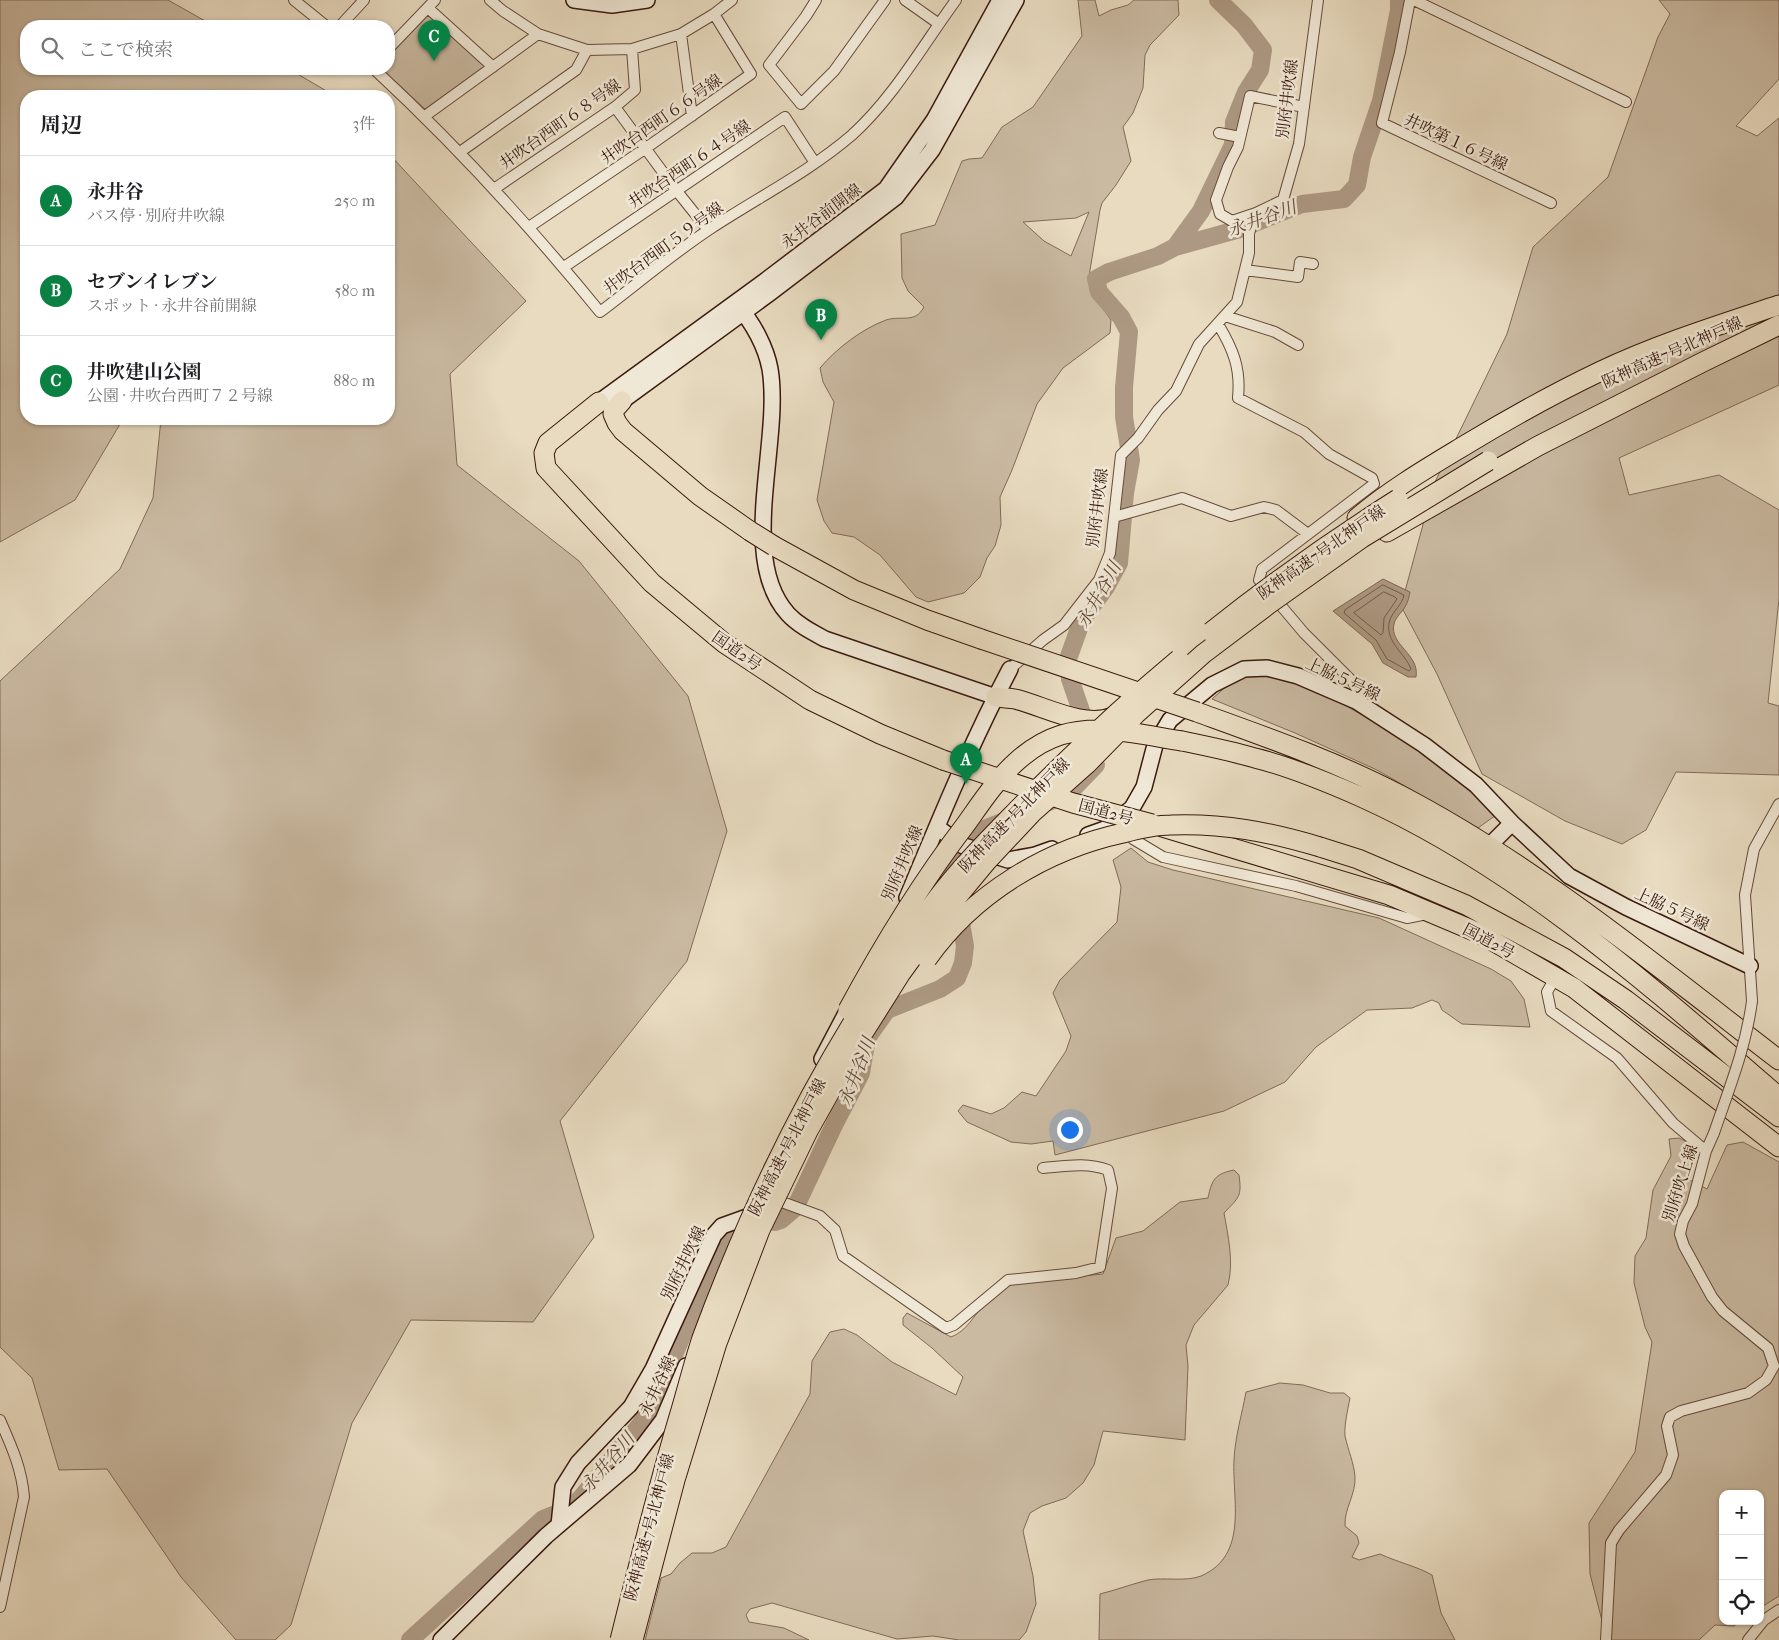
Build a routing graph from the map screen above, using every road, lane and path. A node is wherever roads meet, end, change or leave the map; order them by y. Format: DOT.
graph roads {
  1 [pos="295,0"];
  2 [pos="364,0"];
  3 [pos="490,0"];
  4 [pos="574,0"];
  5 [pos="648,0"];
  6 [pos="732,0"];
  7 [pos="816,0"];
  8 [pos="884,0"];
  9 [pos="905,0"];
  10 [pos="956,0"];
  11 [pos="1000,0"];
  12 [pos="1016,0"];
  13 [pos="1318,0"];
  14 [pos="1410,0"];
  15 [pos="1414,0"];
  16 [pos="431,4"];
  17 [pos="714,14"];
  18 [pos="319,20"];
  19 [pos="346,20"];
  20 [pos="939,24"];
  21 [pos="538,34"];
  22 [pos="681,34"];
  23 [pos="395,42"];
  24 [pos="632,49"];
  25 [pos="587,50"];
  26 [pos="493,66"];
  27 [pos="381,75"];
  28 [pos="1626,102"];
  29 [pos="615,107"];
  30 [pos="1304,107"];
  31 [pos="425,116"];
  32 [pos="692,116"];
  33 [pos="646,148"];
  34 [pos="460,152"];
  35 [pos="815,163"];
  36 [pos="494,189"];
  37 [pos="676,190"];
  38 [pos="1551,203"];
  39 [pos="1256,213"];
  40 [pos="529,227"];
  41 [pos="708,230"];
  42 [pos="1313,264"];
  43 [pos="564,268"];
  44 [pos="1245,270"];
  45 [pos="1779,305"];
  46 [pos="740,308"];
  47 [pos="1226,316"];
  48 [pos="1218,324"];
  49 [pos="1779,324"];
  50 [pos="1298,346"];
  51 [pos="622,401"];
  52 [pos="599,402"];
  53 [pos="584,414"];
  54 [pos="617,423"];
  55 [pos="1120,516"];
  56 [pos="1308,534"];
  57 [pos="1268,592"];
  58 [pos="1277,601"];
  59 [pos="1010,669"];
  60 [pos="996,697"];
  61 [pos="1353,700"];
  62 [pos="1779,804"];
  63 [pos="1119,818"];
  64 [pos="1512,823"];
  65 [pos="936,827"];
  66 [pos="1488,847"];
  67 [pos="1433,914"];
  68 [pos="1750,966"];
  69 [pos="1555,978"];
  70 [pos="1779,1060"];
  71 [pos="1779,1097"];
  72 [pos="1779,1116"];
  73 [pos="802,1128"];
  74 [pos="1779,1147"];
  75 [pos="1706,1151"];
  76 [pos="1043,1168"];
  77 [pos="758,1194"];
  78 [pos="748,1217"];
  79 [pos="0,1420"];
  80 [pos="559,1525"];
  81 [pos="0,1608"];
  82 [pos="1779,1610"];
  83 [pos="441,1640"];
  84 [pos="620,1640"];
  85 [pos="633,1640"];
  86 [pos="1606,1640"];
  87 [pos="1748,1640"];
  1 -- 18 [label="street"];
  2 -- 19 [label="street"];
  3 -- 21 [label="street"];
  4 -- 5 [label="street"];
  6 -- 17 [label="street"];
  7 -- 8 [label="street"];
  9 -- 20 [label="street"];
  10 -- 20 [label="street, 井吹台西町５９号線"];
  11 -- 46 [label="street, 永井谷前開線"];
  12 -- 46 [label="street, 永井谷前開線"];
  13 -- 30 [label="street, 別府井吹線"];
  14 -- 38 [label="street, 井吹第１６号線"];
  15 -- 28 [label="street"];
  16 -- 23 [label="street"];
  16 -- 26 [label="street"];
  17 -- 22 [label="street"];
  17 -- 32 [label="street, 井吹台西町６６号線"];
  20 -- 35 [label="street, 井吹台西町５９号線"];
  21 -- 25 [label="street"];
  21 -- 26 [label="street"];
  22 -- 24 [label="street"];
  22 -- 32 [label="street"];
  24 -- 25 [label="street"];
  24 -- 29 [label="street, 井吹台西町６８号線"];
  25 -- 34 [label="street"];
  26 -- 31 [label="street"];
  27 -- 31 [label="street, 井吹台西町５９号線"];
  29 -- 33 [label="street"];
  29 -- 36 [label="street, 井吹台西町６８号線"];
  30 -- 39 [label="street, 別府井吹線"];
  30 -- 39 [label="street"];
  31 -- 34 [label="street, 井吹台西町５９号線"];
  32 -- 33 [label="street, 井吹台西町６６号線"];
  33 -- 37 [label="street"];
  33 -- 40 [label="street, 井吹台西町６６号線"];
  34 -- 36 [label="street, 井吹台西町５９号線"];
  35 -- 37 [label="street, 井吹台西町６４号線"];
  35 -- 41 [label="street, 井吹台西町５９号線"];
  36 -- 40 [label="street, 井吹台西町５９号線"];
  37 -- 41 [label="street"];
  37 -- 43 [label="street, 井吹台西町６４号線"];
  39 -- 44 [label="street, 別府井吹線"];
  40 -- 43 [label="street, 井吹台西町５９号線"];
  41 -- 43 [label="street, 井吹台西町５９号線"];
  42 -- 44 [label="street"];
  44 -- 47 [label="street, 別府井吹線"];
  45 -- 60 [label="highway"];
  45 -- 73 [label="highway, 阪神高速7号北神戸線, bridge"];
  46 -- 51 [label="street, 永井谷前開線"];
  46 -- 52 [label="street, 永井谷前開線"];
  46 -- 60 [label="street"];
  47 -- 48 [label="street, 別府井吹線"];
  47 -- 50 [label="street"];
  48 -- 55 [label="street, 別府井吹線"];
  48 -- 56 [label="street"];
  49 -- 60 [label="highway"];
  49 -- 73 [label="highway, 阪神高速7号北神戸線, bridge"];
  51 -- 54 [label="highway"];
  52 -- 53 [label="highway, 国道2号"];
  53 -- 54 [label="highway"];
  53 -- 67 [label="highway, 国道2号, bridge"];
  54 -- 66 [label="highway, bridge"];
  55 -- 56 [label="street"];
  55 -- 59 [label="street, 別府井吹線"];
  56 -- 57 [label="street"];
  58 -- 61 [label="street"];
  59 -- 60 [label="street, 別府井吹線"];
  60 -- 65 [label="street, 別府井吹線"];
  61 -- 63 [label="street, 上脇５号線"];
  61 -- 64 [label="street, 上脇５号線"];
  62 -- 68 [label="street, 別府吹上線"];
  63 -- 65 [label="street, 上脇５号線, bridge"];
  63 -- 67 [label="street"];
  64 -- 66 [label="street"];
  64 -- 68 [label="street, 上脇５号線"];
  65 -- 77 [label="street, 別府井吹線"];
  66 -- 70 [label="highway"];
  67 -- 69 [label="highway, 国道2号"];
  68 -- 75 [label="street, 別府吹上線, bridge"];
  69 -- 74 [label="highway, 国道2号"];
  69 -- 75 [label="street"];
  71 -- 73 [label="highway, bridge"];
  72 -- 73 [label="highway, bridge"];
  73 -- 84 [label="highway, 阪神高速7号北神戸線, bridge"];
  73 -- 85 [label="highway, 阪神高速7号北神戸線, bridge"];
  75 -- 86 [label="street, 別府吹上線"];
  76 -- 77 [label="street"];
  77 -- 78 [label="street, 別府井吹線"];
  78 -- 80 [label="street, 永井谷線"];
  78 -- 80 [label="street, 別府井吹線"];
  79 -- 81 [label="street"];
  80 -- 83 [label="street, 永井谷線"];
  82 -- 87 [label="street"];
}
